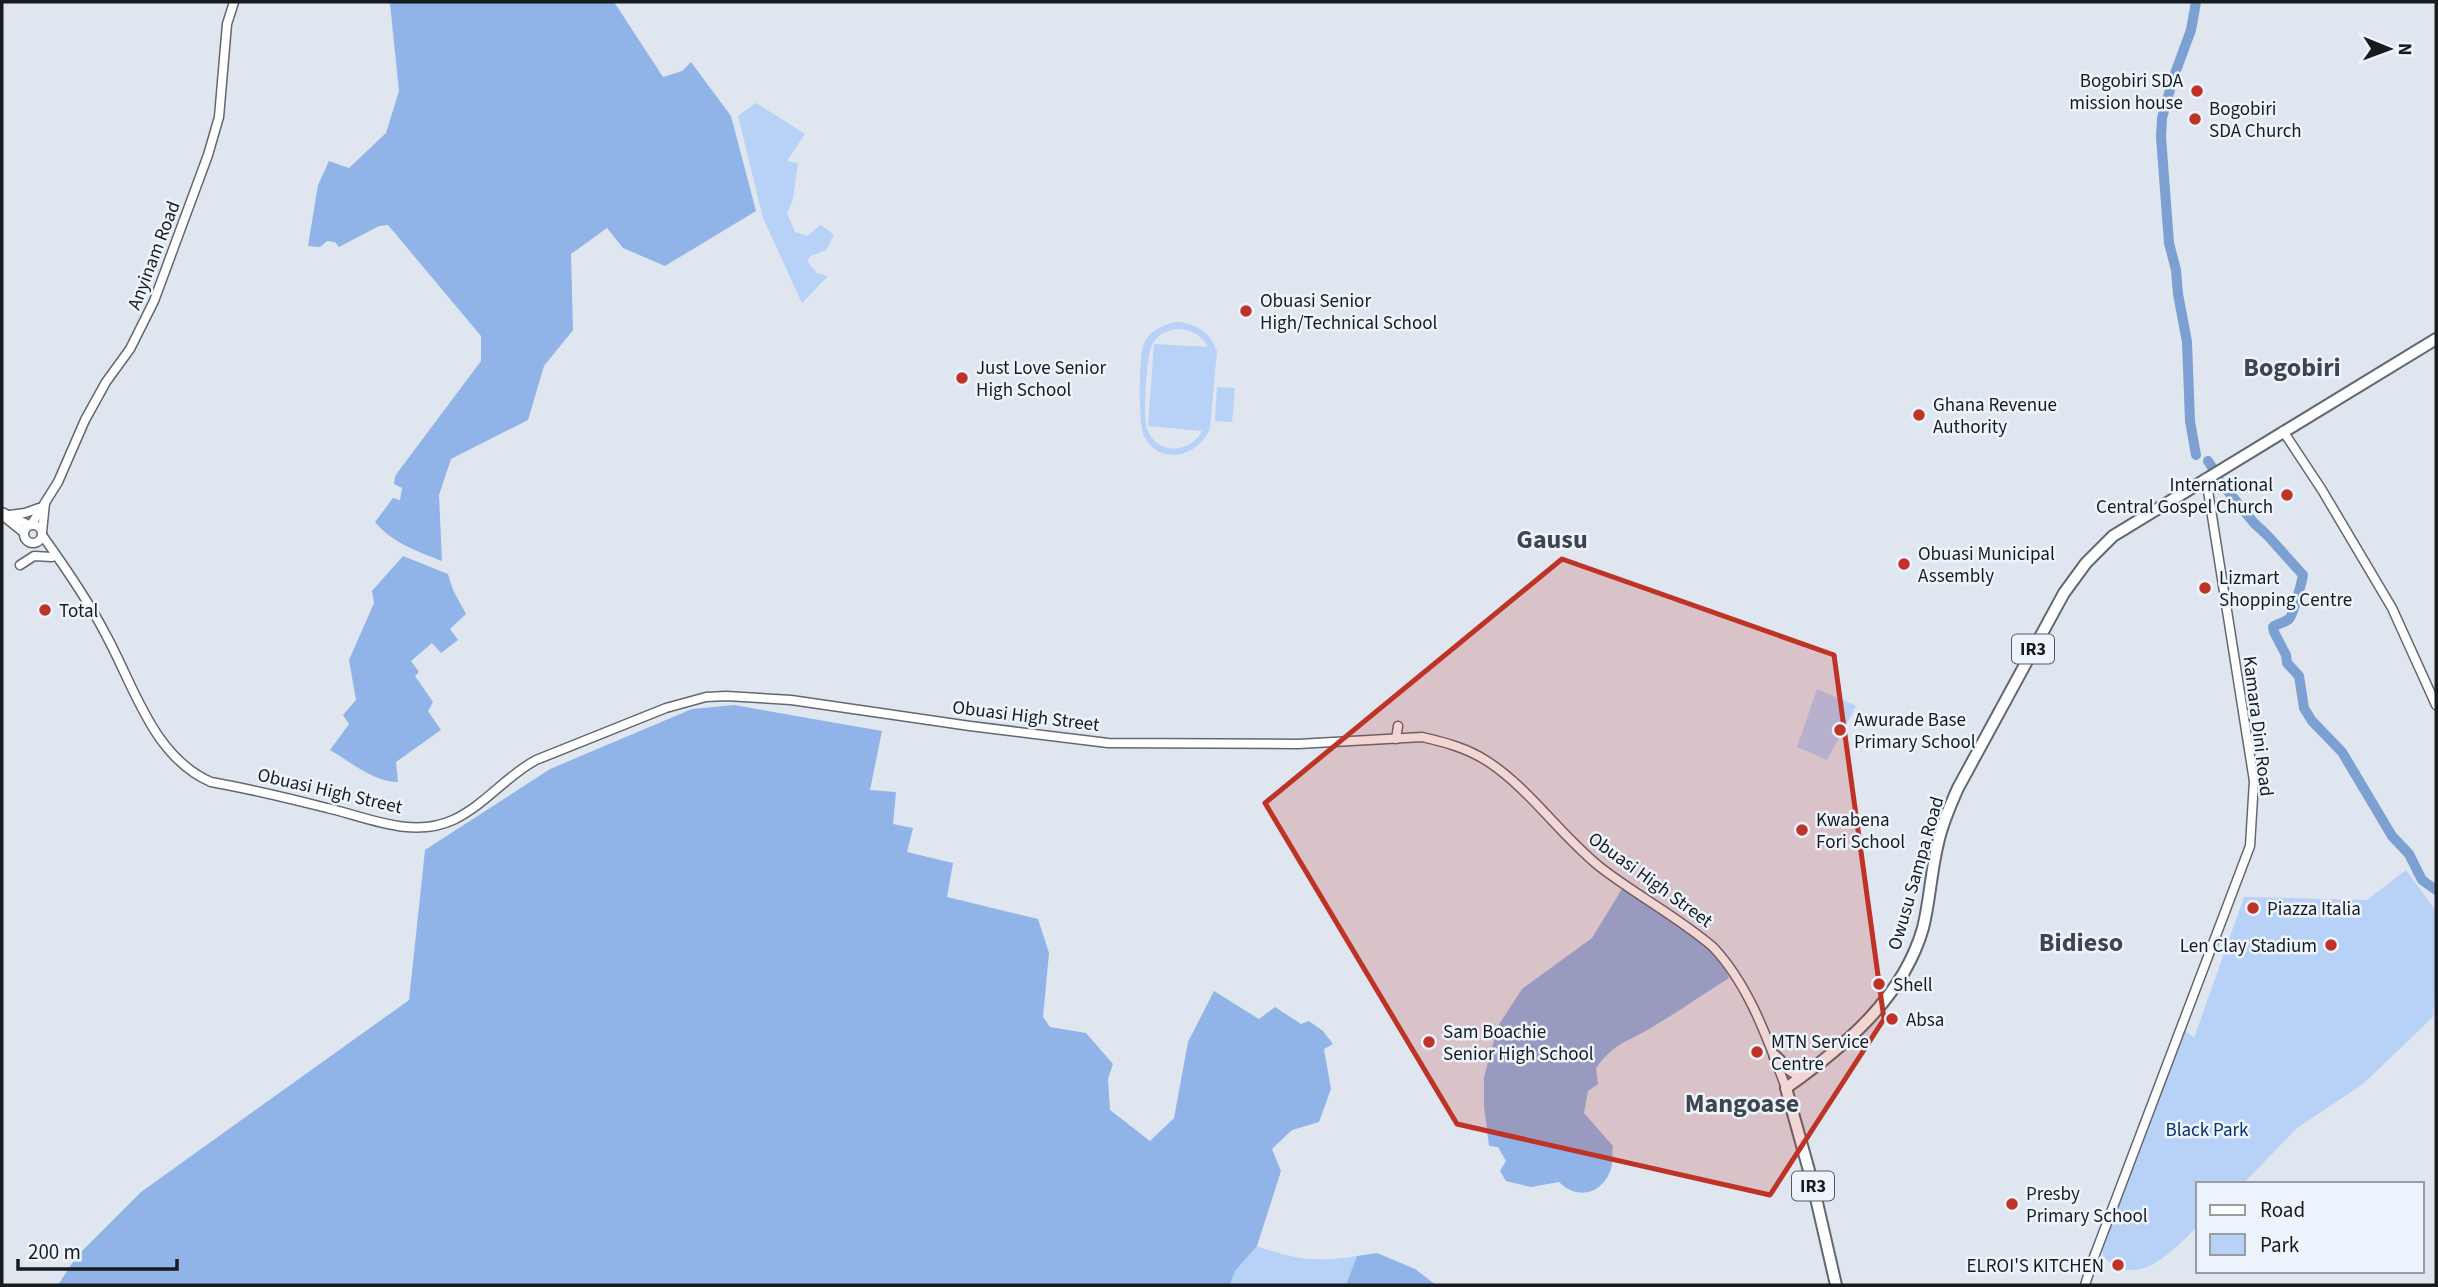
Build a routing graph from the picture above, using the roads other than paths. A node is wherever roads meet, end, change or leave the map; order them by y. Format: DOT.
graph roads {
  1 [pos="234,2"];
  2 [pos="2436,339"];
  3 [pos="2283,431"];
  4 [pos="2206,478"];
  5 [pos="46,500"];
  6 [pos="39,508"];
  7 [pos="4,514"];
  8 [pos="28,527"];
  9 [pos="42,533"];
  10 [pos="34,543"];
  11 [pos="55,559"];
  12 [pos="20,565"];
  13 [pos="2436,705"];
  14 [pos="1398,726"];
  15 [pos="1396,739"];
  16 [pos="1774,1056"];
  17 [pos="1801,1077"];
  18 [pos="1786,1088"];
  19 [pos="1836,1285"];
  20 [pos="2085,1285"];
  1 -- 5 [label="street, Anyinam Road"];
  2 -- 3 [label="main road, Owusu Sampa Road / IR3"];
  3 -- 4 [label="main road, Owusu Sampa Road / IR3"];
  3 -- 13 [label="street"];
  4 -- 17 [label="main road, Owusu Sampa Road / IR3"];
  4 -- 20 [label="street, Kamara Dini Road"];
  5 -- 6 [label="street, Anyinam Road"];
  5 -- 9 [label="street, Anyinam Road"];
  6 -- 7 [label="street"];
  6 -- 8 [label="street, Anyinam Road"];
  7 -- 8 [label="street"];
  8 -- 9 [label="street"];
  8 -- 10 [label="street"];
  9 -- 10 [label="street"];
  9 -- 11 [label="street, Obuasi High Street"];
  10 -- 11 [label="street, Obuasi High Street"];
  11 -- 12 [label="street"];
  11 -- 15 [label="street, Obuasi High Street"];
  14 -- 15 [label="street"];
  15 -- 16 [label="street, Obuasi High Street"];
  16 -- 17 [label="main road"];
  16 -- 18 [label="street, Obuasi High Street"];
  17 -- 18 [label="main road, Owusu Sampa Road / IR3"];
  18 -- 19 [label="main road, Obuasi High Street / IR3"];
}
